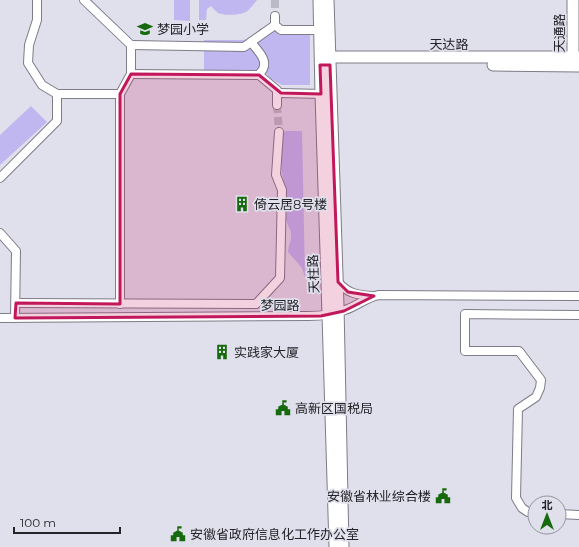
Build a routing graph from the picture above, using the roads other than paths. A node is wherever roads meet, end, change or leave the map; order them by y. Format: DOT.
graph roads {
  1 [pos="37,0"];
  2 [pos="84,0"];
  3 [pos="319,0"];
  4 [pos="328,0"];
  5 [pos="573,0"];
  6 [pos="324,30"];
  7 [pos="251,42"];
  8 [pos="132,45"];
  9 [pos="325,61"];
  10 [pos="576,61"];
  11 [pos="132,74"];
  12 [pos="259,75"];
  13 [pos="278,93"];
  14 [pos="57,94"];
  15 [pos="120,94"];
  16 [pos="326,95"];
  17 [pos="277,105"];
  18 [pos="279,132"];
  19 [pos="0,178"];
  20 [pos="0,233"];
  21 [pos="338,282"];
  22 [pos="374,296"];
  23 [pos="579,296"];
  24 [pos="16,303"];
  25 [pos="120,304"];
  26 [pos="333,314"];
  27 [pos="579,315"];
  28 [pos="0,318"];
  29 [pos="15,318"];
  30 [pos="527,511"];
  31 [pos="567,514"];
  32 [pos="579,515"];
  33 [pos="334,547"];
  34 [pos="343,547"];
  1 -- 14 [label="street"];
  2 -- 8 [label="street"];
  3 -- 6 [label="street, 天柱路"];
  4 -- 6 [label="street, 天柱路"];
  5 -- 10 [label="street, 天通路"];
  6 -- 7 [label="street"];
  6 -- 9 [label="street, 天柱路"];
  7 -- 8 [label="street"];
  7 -- 12 [label="street"];
  8 -- 11 [label="street"];
  9 -- 10 [label="street, 天达路"];
  9 -- 16 [label="street, 天柱路"];
  11 -- 12 [label="street"];
  11 -- 15 [label="street"];
  12 -- 13 [label="street"];
  13 -- 16 [label="street"];
  13 -- 17 [label="street"];
  14 -- 15 [label="street"];
  14 -- 19 [label="street"];
  15 -- 25 [label="street"];
  16 -- 21 [label="street, 天柱路"];
  16 -- 26 [label="street, 天柱路"];
  18 -- 25 [label="street"];
  20 -- 24 [label="street"];
  21 -- 22 [label="street"];
  21 -- 26 [label="street, 天柱路"];
  22 -- 23 [label="street, 梦园路"];
  22 -- 26 [label="street, 梦园路"];
  24 -- 25 [label="street"];
  24 -- 29 [label="street"];
  26 -- 29 [label="street, 梦园路"];
  26 -- 33 [label="street, 天柱路"];
  26 -- 34 [label="street, 天柱路"];
  27 -- 30 [label="street"];
  28 -- 29 [label="street, 梦园路"];
  31 -- 32 [label="street"];
}
